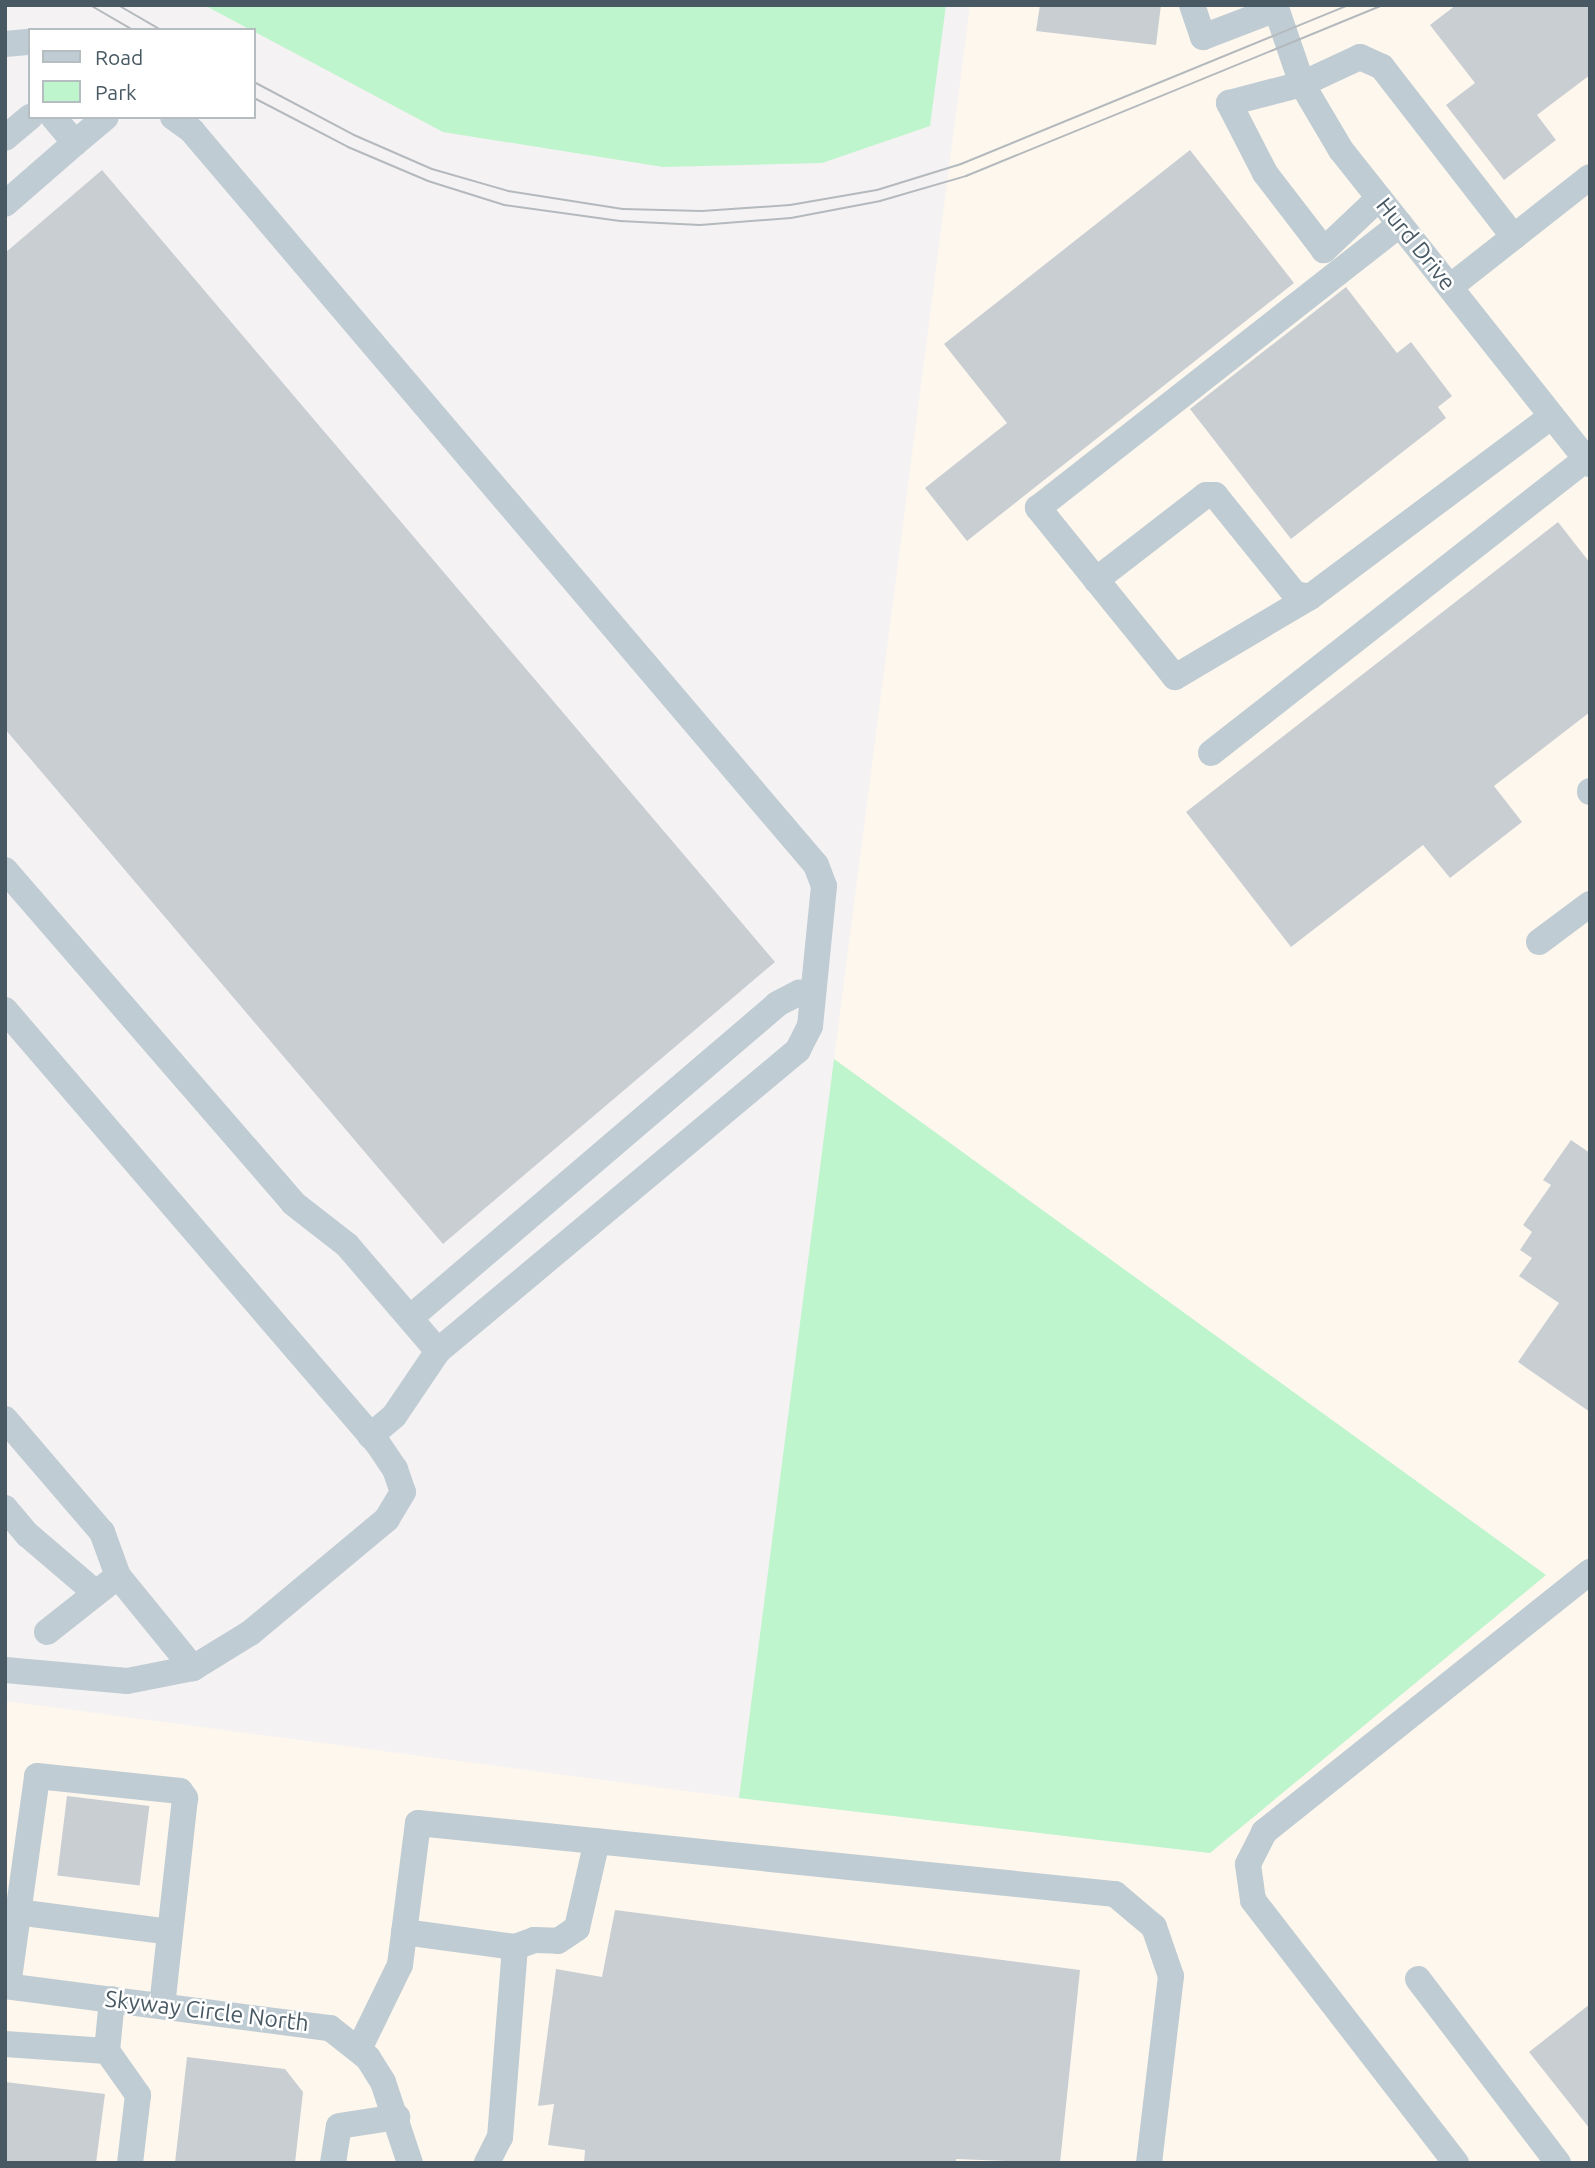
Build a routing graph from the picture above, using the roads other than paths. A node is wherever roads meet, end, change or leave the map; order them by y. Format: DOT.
graph roads {
  1 [pos="1192,5"];
  2 [pos="1276,7"];
  3 [pos="28,42"];
  4 [pos="5,44"];
  5 [pos="1302,84"];
  6 [pos="28,119"];
  7 [pos="55,119"];
  8 [pos="104,119"];
  9 [pos="176,119"];
  10 [pos="5,138"];
  11 [pos="75,144"];
  12 [pos="1590,177"];
  13 [pos="1379,198"];
  14 [pos="5,204"];
  15 [pos="1400,224"];
  16 [pos="1514,237"];
  17 [pos="1450,287"];
  18 [pos="1551,417"];
  19 [pos="1588,462"];
  20 [pos="1096,580"];
  21 [pos="1310,597"];
  22 [pos="1211,753"];
  23 [pos="5,870"];
  24 [pos="1590,904"];
  25 [pos="1539,942"];
  26 [pos="813,995"];
  27 [pos="5,1010"];
  28 [pos="410,1318"];
  29 [pos="438,1351"];
  30 [pos="5,1419"];
  31 [pos="370,1436"];
  32 [pos="5,1508"];
  33 [pos="1590,1572"];
  34 [pos="118,1576"];
  35 [pos="96,1593"];
  36 [pos="47,1633"];
  37 [pos="194,1668"];
  38 [pos="5,1670"];
  39 [pos="597,1841"];
  40 [pos="17,1912"];
  41 [pos="170,1932"];
  42 [pos="404,1932"];
  43 [pos="515,1947"];
  44 [pos="1418,1979"];
  45 [pos="6,1986"];
  46 [pos="112,1998"];
  47 [pos="162,2006"];
  48 [pos="5,2044"];
  49 [pos="359,2049"];
  50 [pos="107,2051"];
  51 [pos="397,2117"];
  52 [pos="130,2163"];
  53 [pos="333,2163"];
  54 [pos="410,2163"];
  55 [pos="487,2163"];
  56 [pos="1150,2163"];
  57 [pos="1456,2163"];
  58 [pos="1558,2163"];
  1 -- 2 [label="street"];
  2 -- 5 [label="street, Hurd Drive"];
  3 -- 4 [label="street"];
  5 -- 13 [label="street, Hurd Drive"];
  5 -- 13 [label="street"];
  5 -- 16 [label="street"];
  6 -- 10 [label="street"];
  7 -- 11 [label="street"];
  8 -- 11 [label="street"];
  9 -- 26 [label="street"];
  11 -- 14 [label="street"];
  12 -- 16 [label="street"];
  13 -- 15 [label="street, Hurd Drive"];
  15 -- 17 [label="street, Hurd Drive"];
  15 -- 20 [label="street"];
  16 -- 17 [label="street"];
  17 -- 18 [label="street, Hurd Drive"];
  18 -- 19 [label="street, Hurd Drive"];
  18 -- 21 [label="street"];
  19 -- 22 [label="street"];
  20 -- 21 [label="street"];
  20 -- 21 [label="street"];
  23 -- 28 [label="street"];
  24 -- 25 [label="street"];
  26 -- 28 [label="street"];
  26 -- 29 [label="street"];
  27 -- 31 [label="street"];
  28 -- 29 [label="street"];
  29 -- 31 [label="street"];
  30 -- 34 [label="street"];
  31 -- 37 [label="street"];
  32 -- 35 [label="street"];
  33 -- 57 [label="street"];
  34 -- 35 [label="street"];
  34 -- 37 [label="street"];
  35 -- 36 [label="street"];
  37 -- 38 [label="street"];
  39 -- 42 [label="street"];
  39 -- 43 [label="street"];
  39 -- 56 [label="street"];
  40 -- 41 [label="street"];
  40 -- 41 [label="street"];
  40 -- 45 [label="street"];
  41 -- 47 [label="street"];
  42 -- 43 [label="street"];
  42 -- 49 [label="street"];
  43 -- 55 [label="street"];
  44 -- 58 [label="street"];
  45 -- 46 [label="street, Skyway Circle North"];
  46 -- 47 [label="street, Skyway Circle North"];
  46 -- 50 [label="street"];
  47 -- 49 [label="street, Skyway Circle North"];
  48 -- 50 [label="street"];
  49 -- 51 [label="street, Skyway Circle North"];
  50 -- 52 [label="street"];
  51 -- 53 [label="street"];
  51 -- 54 [label="street, Skyway Circle North"];
}
